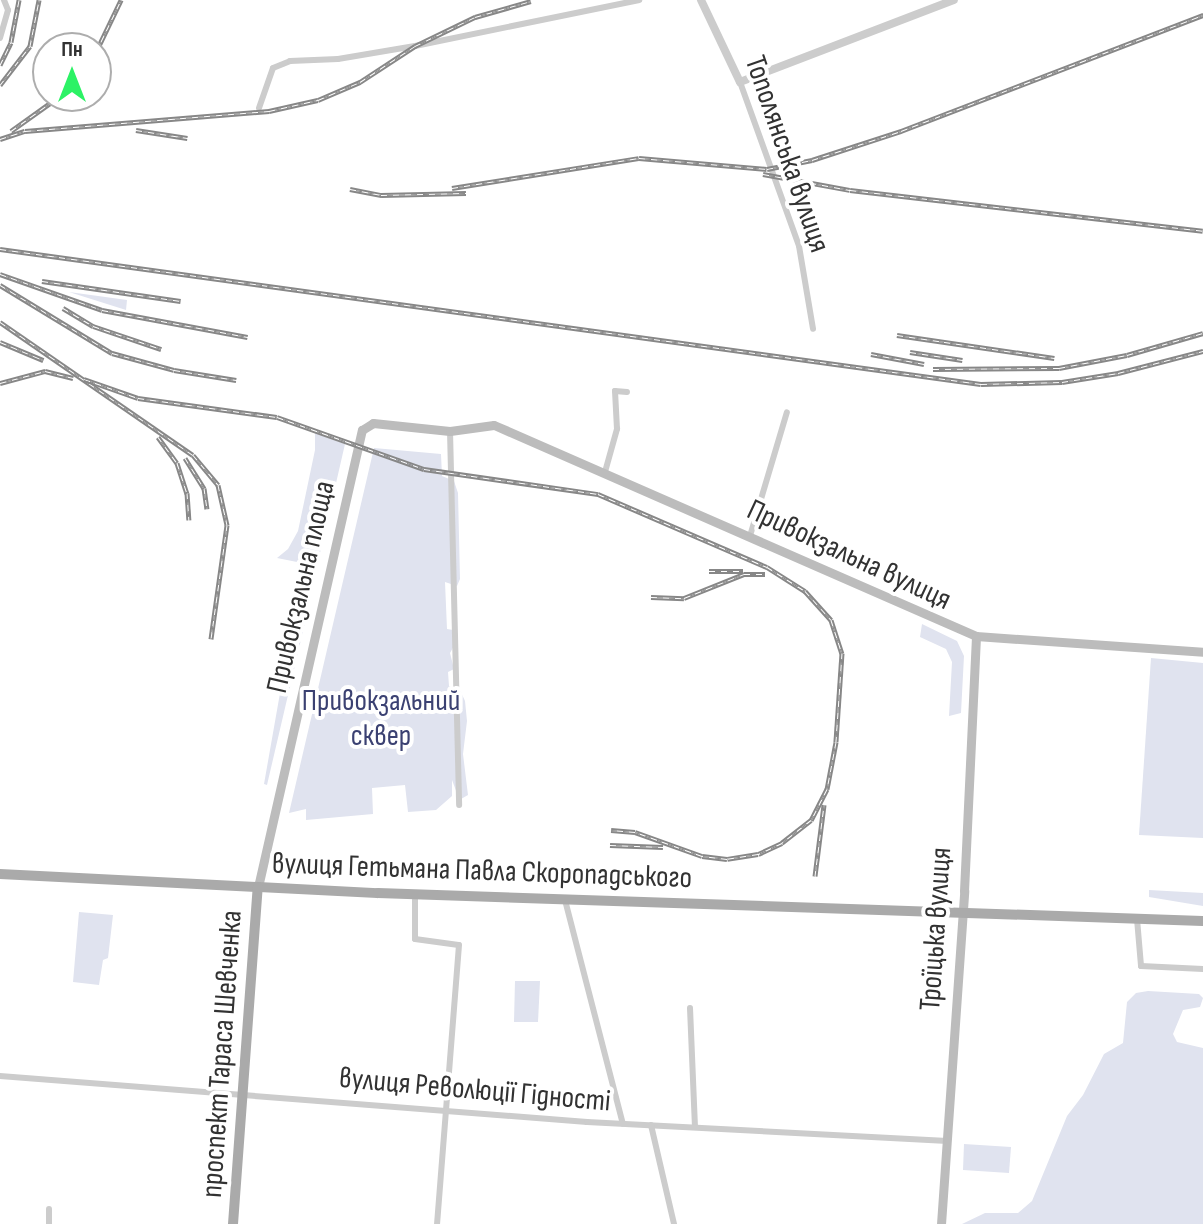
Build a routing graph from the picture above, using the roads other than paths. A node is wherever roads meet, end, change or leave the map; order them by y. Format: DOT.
graph roads {
  1 [pos="4,0"];
  2 [pos="639,0"];
  3 [pos="701,0"];
  4 [pos="954,0"];
  5 [pos="0,38"];
  6 [pos="740,82"];
  7 [pos="259,108"];
  8 [pos="813,329"];
  9 [pos="627,392"];
  10 [pos="787,412"];
  11 [pos="494,425"];
  12 [pos="450,431"];
  13 [pos="605,472"];
  14 [pos="750,536"];
  15 [pos="976,636"];
  16 [pos="1203,652"];
  17 [pos="459,805"];
  18 [pos="0,874"];
  19 [pos="258,887"];
  20 [pos="415,894"];
  21 [pos="565,900"];
  22 [pos="962,911"];
  23 [pos="1137,919"];
  24 [pos="1203,921"];
  25 [pos="1203,969"];
  26 [pos="690,1008"];
  27 [pos="0,1076"];
  28 [pos="243,1094"];
  29 [pos="448,1110"];
  30 [pos="623,1124"];
  31 [pos="651,1125"];
  32 [pos="695,1127"];
  33 [pos="947,1141"];
  34 [pos="49,1209"];
  35 [pos="49,1224"];
  36 [pos="233,1224"];
  37 [pos="437,1224"];
  38 [pos="674,1224"];
  39 [pos="941,1224"];
  1 -- 5 [label="street"];
  2 -- 7 [label="street"];
  3 -- 6 [label="street, Тополянська вулиця"];
  4 -- 6 [label="street"];
  6 -- 8 [label="street, Тополянська вулиця"];
  9 -- 13 [label="street"];
  10 -- 14 [label="street"];
  11 -- 12 [label="main road, Привокзальна площа"];
  11 -- 13 [label="main road, Привокзальна вулиця"];
  12 -- 17 [label="street"];
  12 -- 19 [label="main road, Привокзальна площа"];
  13 -- 14 [label="main road, Привокзальна вулиця"];
  14 -- 15 [label="main road, Привокзальна вулиця"];
  15 -- 16 [label="main road, Привокзальна вулиця"];
  15 -- 22 [label="main road, Троїцька вулиця"];
  18 -- 19 [label="main road, вулиця Гетьмана Павла Скоропадського"];
  19 -- 20 [label="main road, вулиця Гетьмана Павла Скоропадського"];
  19 -- 28 [label="main road, проспект Тараса Шевченка"];
  20 -- 21 [label="main road, вулиця Гетьмана Павла Скоропадського"];
  20 -- 29 [label="street"];
  21 -- 22 [label="main road, вулиця Гетьмана Павла Скоропадського"];
  21 -- 30 [label="street"];
  22 -- 23 [label="main road, вулиця Гетьмана Павла Скоропадського"];
  22 -- 33 [label="main road, Троїцька вулиця"];
  23 -- 24 [label="main road, вулиця Гетьмана Павла Скоропадського"];
  23 -- 25 [label="street"];
  26 -- 32 [label="street"];
  27 -- 28 [label="street, вулиця Революції Гідності"];
  28 -- 29 [label="street, вулиця Революції Гідності"];
  28 -- 36 [label="main road, проспект Тараса Шевченка"];
  29 -- 30 [label="street, вулиця Революції Гідності"];
  29 -- 37 [label="street"];
  30 -- 31 [label="street, вулиця Революції Гідності"];
  31 -- 32 [label="street, вулиця Революції Гідності"];
  31 -- 38 [label="street"];
  32 -- 33 [label="street, вулиця Революції Гідності"];
  33 -- 39 [label="main road, Троїцька вулиця"];
  34 -- 35 [label="street"];
}
